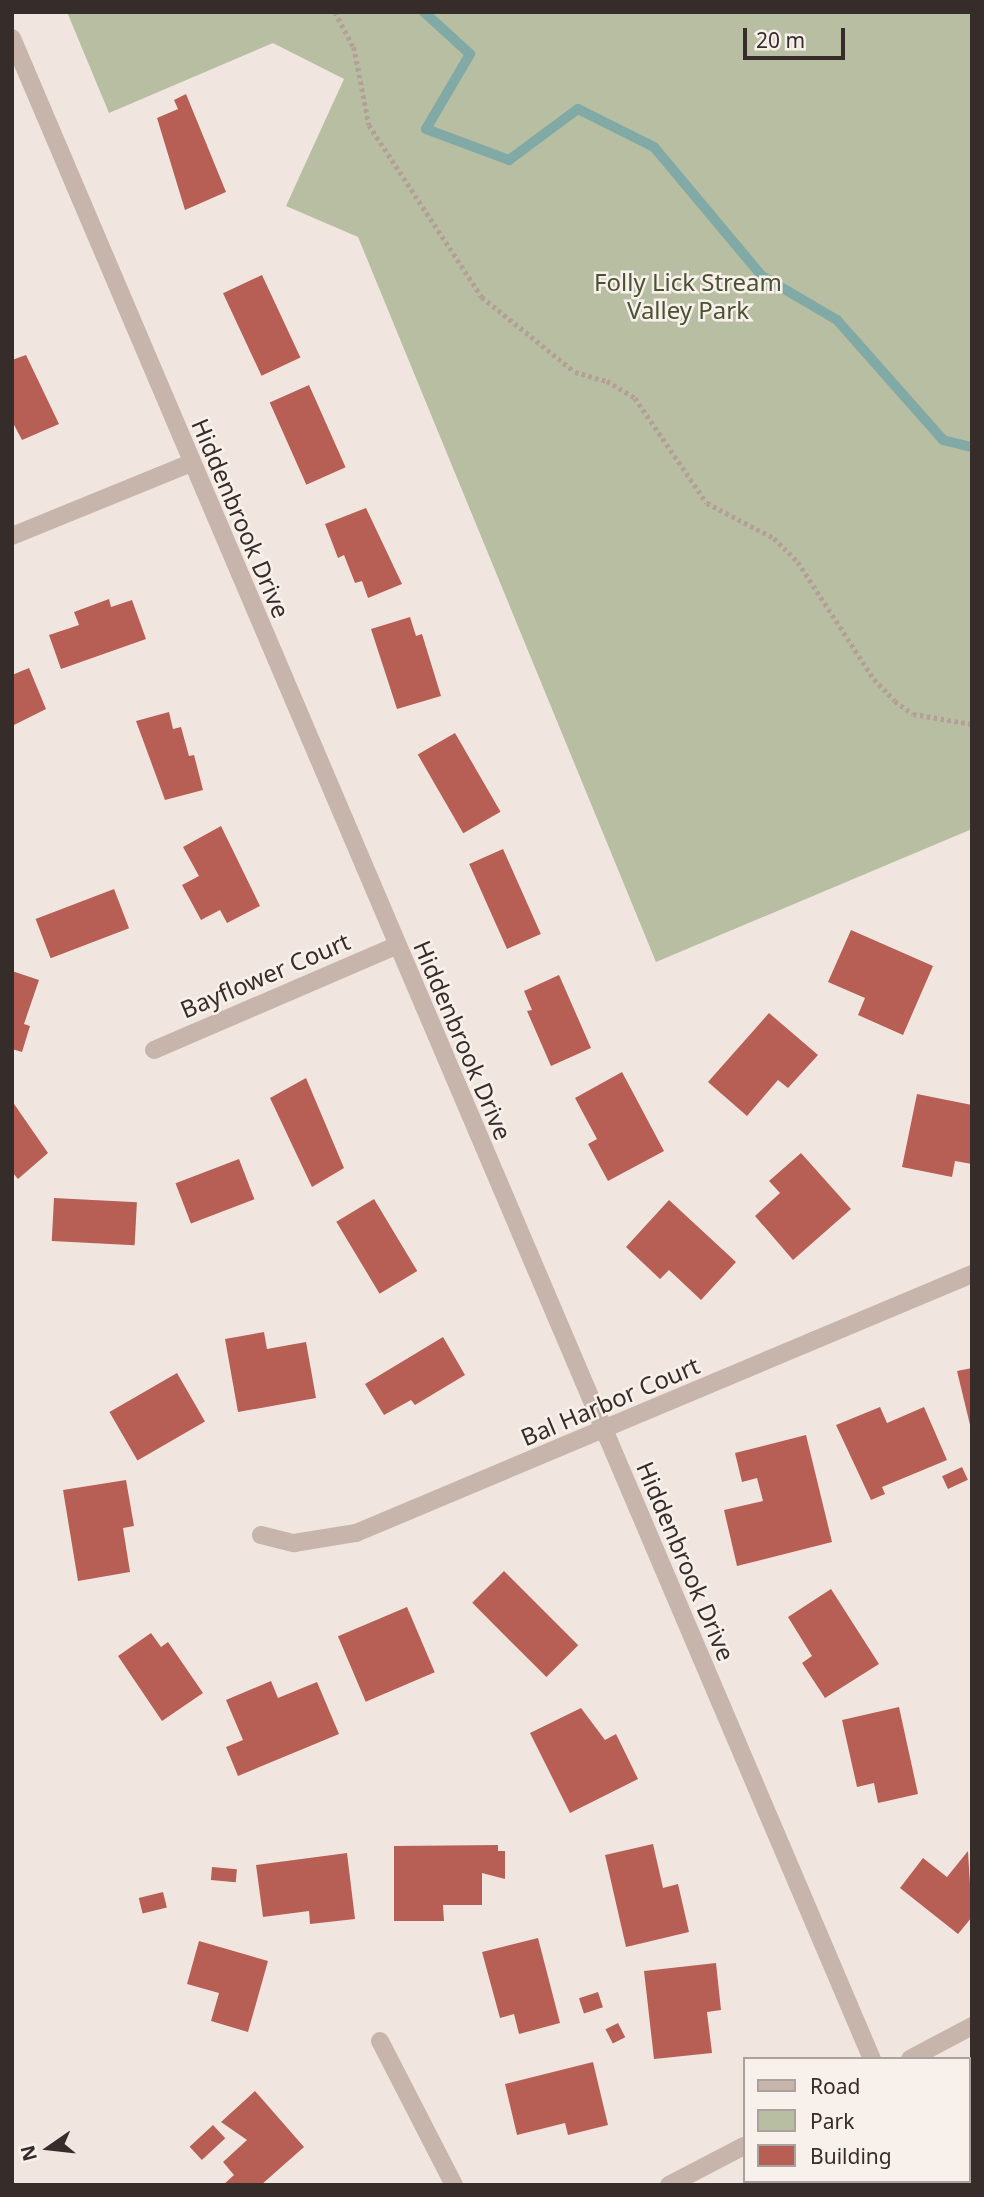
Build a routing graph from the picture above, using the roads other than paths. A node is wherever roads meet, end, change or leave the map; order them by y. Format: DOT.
graph roads {
  1 [pos="12,38"];
  2 [pos="191,463"];
  3 [pos="12,536"];
  4 [pos="396,946"];
  5 [pos="154,1050"];
  6 [pos="972,1273"];
  7 [pos="602,1427"];
  8 [pos="261,1535"];
  9 [pos="972,2026"];
  10 [pos="380,2041"];
  11 [pos="871,2057"];
  12 [pos="914,2057"];
  13 [pos="743,2147"];
  14 [pos="454,2185"];
  15 [pos="670,2185"];
  1 -- 2 [label="street, Hiddenbrook Drive"];
  2 -- 3 [label="street"];
  2 -- 4 [label="street, Hiddenbrook Drive"];
  4 -- 5 [label="street, Bayflower Court"];
  4 -- 7 [label="street, Hiddenbrook Drive"];
  6 -- 7 [label="street, Bal Harbor Court"];
  7 -- 8 [label="street, Bal Harbor Court"];
  7 -- 11 [label="street, Hiddenbrook Drive"];
  9 -- 12 [label="street"];
  10 -- 14 [label="street"];
  13 -- 15 [label="street"];
}
